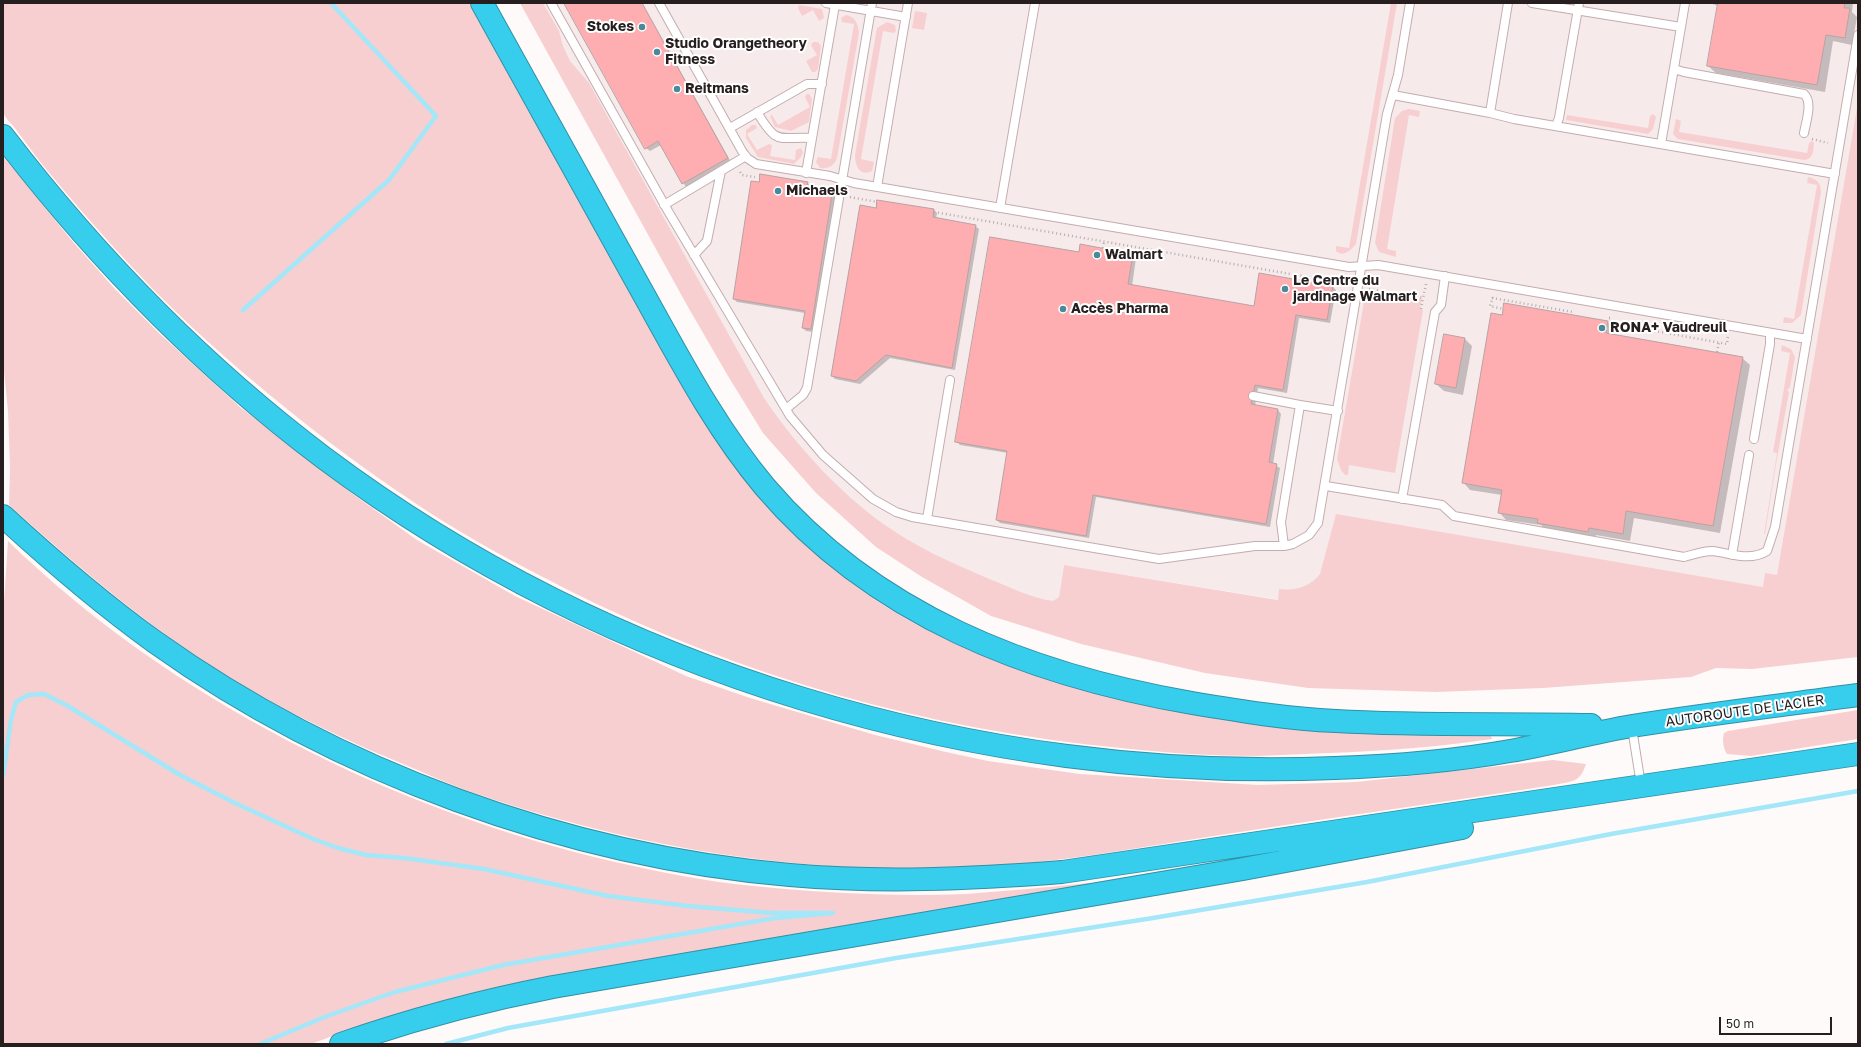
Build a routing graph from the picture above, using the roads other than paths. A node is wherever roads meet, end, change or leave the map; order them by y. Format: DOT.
graph roads {
  1 [pos="482,3"];
  2 [pos="551,3"];
  3 [pos="659,3"];
  4 [pos="826,3"];
  5 [pos="908,3"];
  6 [pos="1035,3"];
  7 [pos="1410,3"];
  8 [pos="1508,3"];
  9 [pos="1532,3"];
  10 [pos="1685,3"];
  11 [pos="835,5"];
  12 [pos="872,7"];
  13 [pos="1578,7"];
  14 [pos="906,17"];
  15 [pos="1681,27"];
  16 [pos="1858,36"];
  17 [pos="1674,69"];
  18 [pos="822,84"];
  19 [pos="1393,95"];
  20 [pos="757,112"];
  21 [pos="1490,113"];
  22 [pos="1556,126"];
  23 [pos="730,128"];
  24 [pos="1804,133"];
  25 [pos="3,136"];
  26 [pos="812,138"];
  27 [pos="1661,144"];
  28 [pos="746,156"];
  29 [pos="721,171"];
  30 [pos="806,172"];
  31 [pos="1835,174"];
  32 [pos="842,180"];
  33 [pos="877,187"];
  34 [pos="664,205"];
  35 [pos="1000,208"];
  36 [pos="694,255"];
  37 [pos="1361,266"];
  38 [pos="1445,276"];
  39 [pos="1770,333"];
  40 [pos="1807,339"];
  41 [pos="950,380"];
  42 [pos="1253,396"];
  43 [pos="1300,404"];
  44 [pos="786,410"];
  45 [pos="1338,411"];
  46 [pos="1754,439"];
  47 [pos="1749,455"];
  48 [pos="1326,486"];
  49 [pos="1402,499"];
  50 [pos="3,516"];
  51 [pos="926,519"];
  52 [pos="1284,546"];
  53 [pos="1732,555"];
  54 [pos="1858,695"];
  55 [pos="1631,726"];
  56 [pos="1858,754"];
  57 [pos="1642,791"];
  58 [pos="341,1044"];
  1 -- 55 [label="highway"];
  2 -- 34 [label="lane"];
  3 -- 23 [label="lane"];
  4 -- 11 [label="lane"];
  5 -- 14 [label="lane"];
  6 -- 35 [label="lane"];
  7 -- 19 [label="lane"];
  8 -- 21 [label="lane"];
  9 -- 13 [label="lane"];
  10 -- 15 [label="lane"];
  11 -- 12 [label="lane"];
  11 -- 18 [label="lane"];
  12 -- 14 [label="lane"];
  12 -- 32 [label="lane"];
  13 -- 15 [label="lane"];
  13 -- 22 [label="lane"];
  14 -- 33 [label="lane"];
  15 -- 17 [label="lane"];
  16 -- 31 [label="lane"];
  17 -- 24 [label="lane"];
  17 -- 27 [label="lane"];
  18 -- 20 [label="lane"];
  18 -- 26 [label="lane"];
  19 -- 21 [label="lane"];
  19 -- 37 [label="lane"];
  20 -- 23 [label="lane"];
  20 -- 26 [label="lane"];
  21 -- 22 [label="lane"];
  22 -- 27 [label="lane"];
  23 -- 28 [label="lane"];
  25 -- 55 [label="highway"];
  26 -- 30 [label="lane"];
  27 -- 31 [label="lane"];
  28 -- 29 [label="lane"];
  28 -- 30 [label="lane"];
  29 -- 34 [label="lane"];
  29 -- 36 [label="lane"];
  30 -- 32 [label="lane"];
  31 -- 40 [label="lane"];
  32 -- 33 [label="lane"];
  32 -- 44 [label="lane"];
  33 -- 35 [label="lane"];
  34 -- 36 [label="lane"];
  35 -- 37 [label="lane"];
  36 -- 44 [label="lane"];
  37 -- 38 [label="lane"];
  37 -- 45 [label="lane"];
  38 -- 39 [label="lane"];
  38 -- 49 [label="lane"];
  39 -- 40 [label="lane"];
  39 -- 46 [label="lane"];
  40 -- 53 [label="lane"];
  41 -- 51 [label="lane"];
  42 -- 43 [label="lane"];
  43 -- 45 [label="lane"];
  43 -- 52 [label="lane"];
  44 -- 51 [label="lane"];
  45 -- 48 [label="lane"];
  47 -- 53 [label="lane"];
  48 -- 49 [label="lane"];
  48 -- 52 [label="lane"];
  49 -- 53 [label="lane"];
  50 -- 57 [label="highway"];
  51 -- 52 [label="lane"];
  54 -- 55 [label="highway, AUTOROUTE DE L'ACIER"];
  55 -- 57 [label="lane"];
  56 -- 57 [label="highway"];
  57 -- 58 [label="highway"];
}
